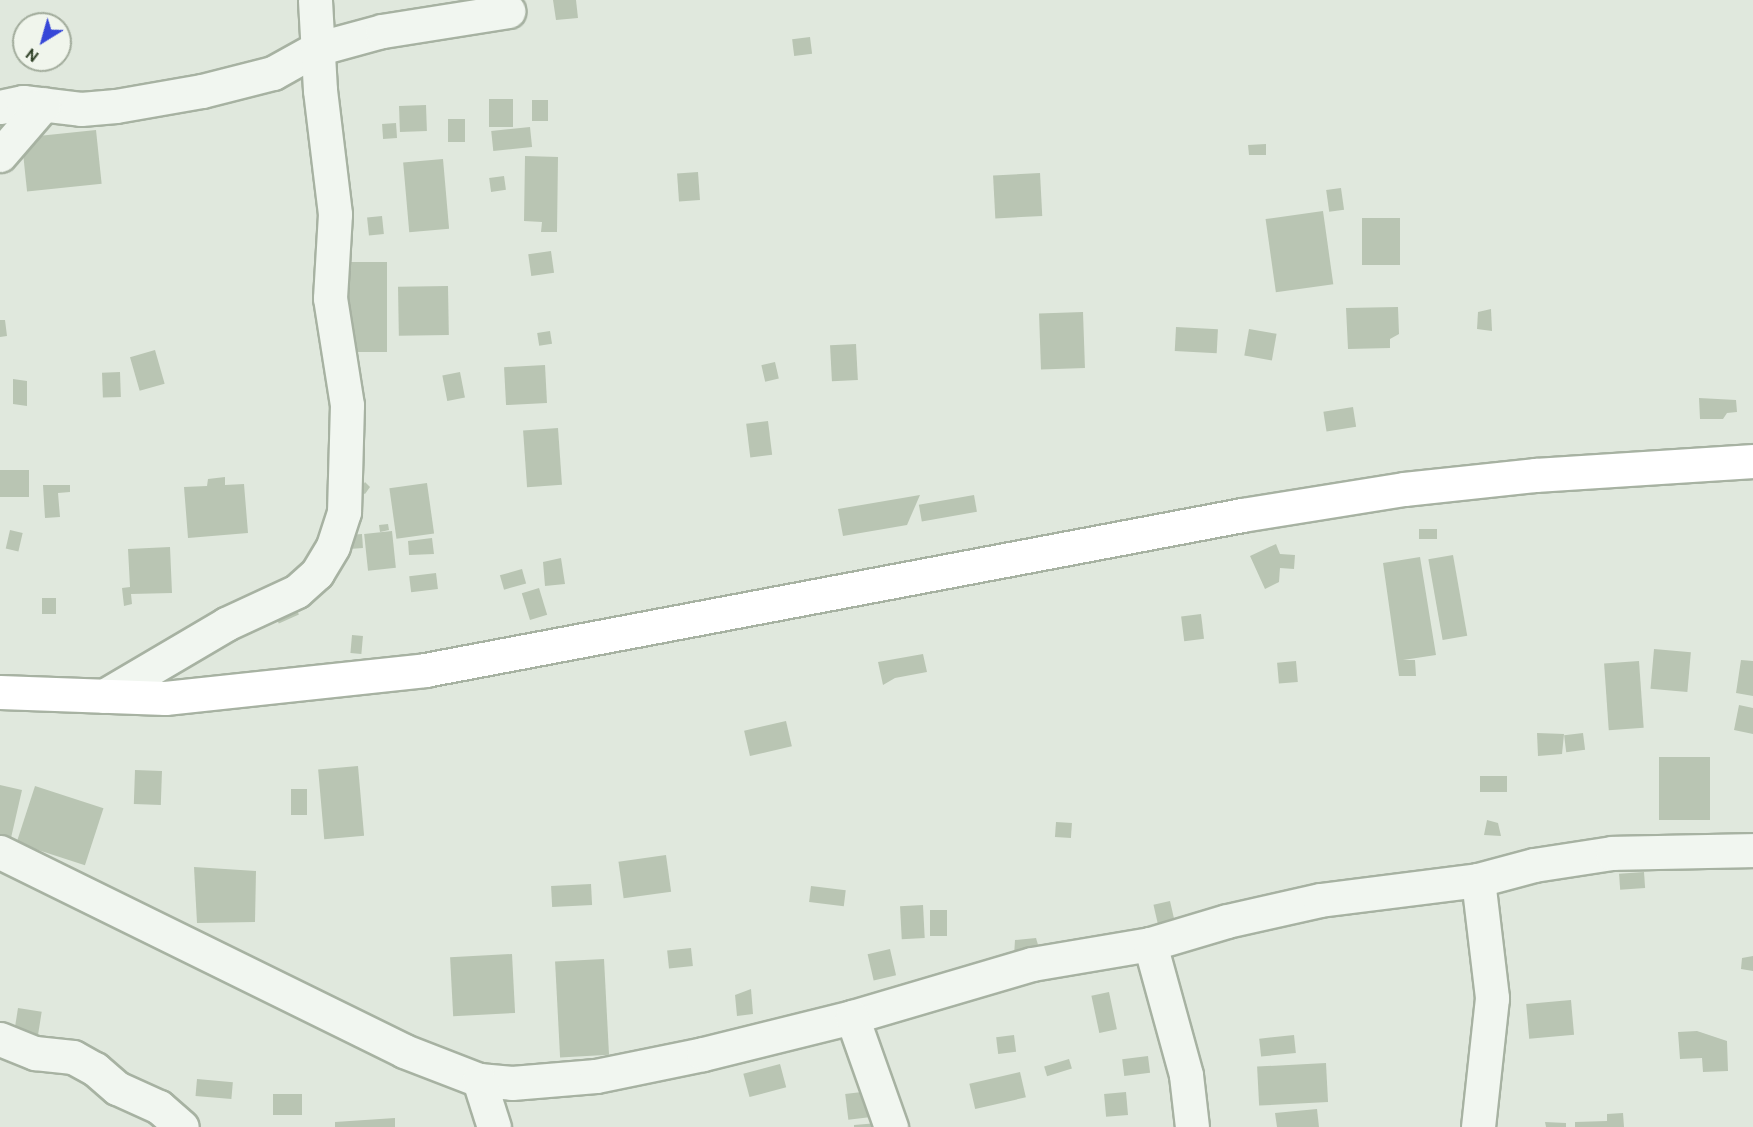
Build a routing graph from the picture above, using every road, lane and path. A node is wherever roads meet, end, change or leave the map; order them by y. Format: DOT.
graph roads {
  1 [pos="315,0"];
  2 [pos="508,11"];
  3 [pos="316,49"];
  4 [pos="44,104"];
  5 [pos="0,106"];
  6 [pos="0,155"];
  7 [pos="1753,461"];
  8 [pos="0,692"];
  9 [pos="105,696"];
  10 [pos="1753,850"];
  11 [pos="0,852"];
  12 [pos="1478,880"];
  13 [pos="1150,944"];
  14 [pos="852,1017"];
  15 [pos="0,1040"];
  16 [pos="479,1080"];
  17 [pos="182,1127"];
  18 [pos="494,1127"];
  19 [pos="891,1127"];
  20 [pos="1192,1127"];
  21 [pos="1478,1127"];
  1 -- 3 [label="street"];
  2 -- 3 [label="street"];
  3 -- 4 [label="street"];
  3 -- 9 [label="street"];
  4 -- 5 [label="street"];
  4 -- 6 [label="street"];
  7 -- 9 [label="highway"];
  8 -- 9 [label="highway"];
  10 -- 12 [label="street"];
  11 -- 16 [label="street"];
  12 -- 13 [label="street"];
  12 -- 21 [label="street"];
  13 -- 14 [label="street"];
  13 -- 20 [label="street"];
  14 -- 16 [label="street"];
  14 -- 19 [label="street"];
  15 -- 17 [label="street"];
  16 -- 18 [label="street"];
}
